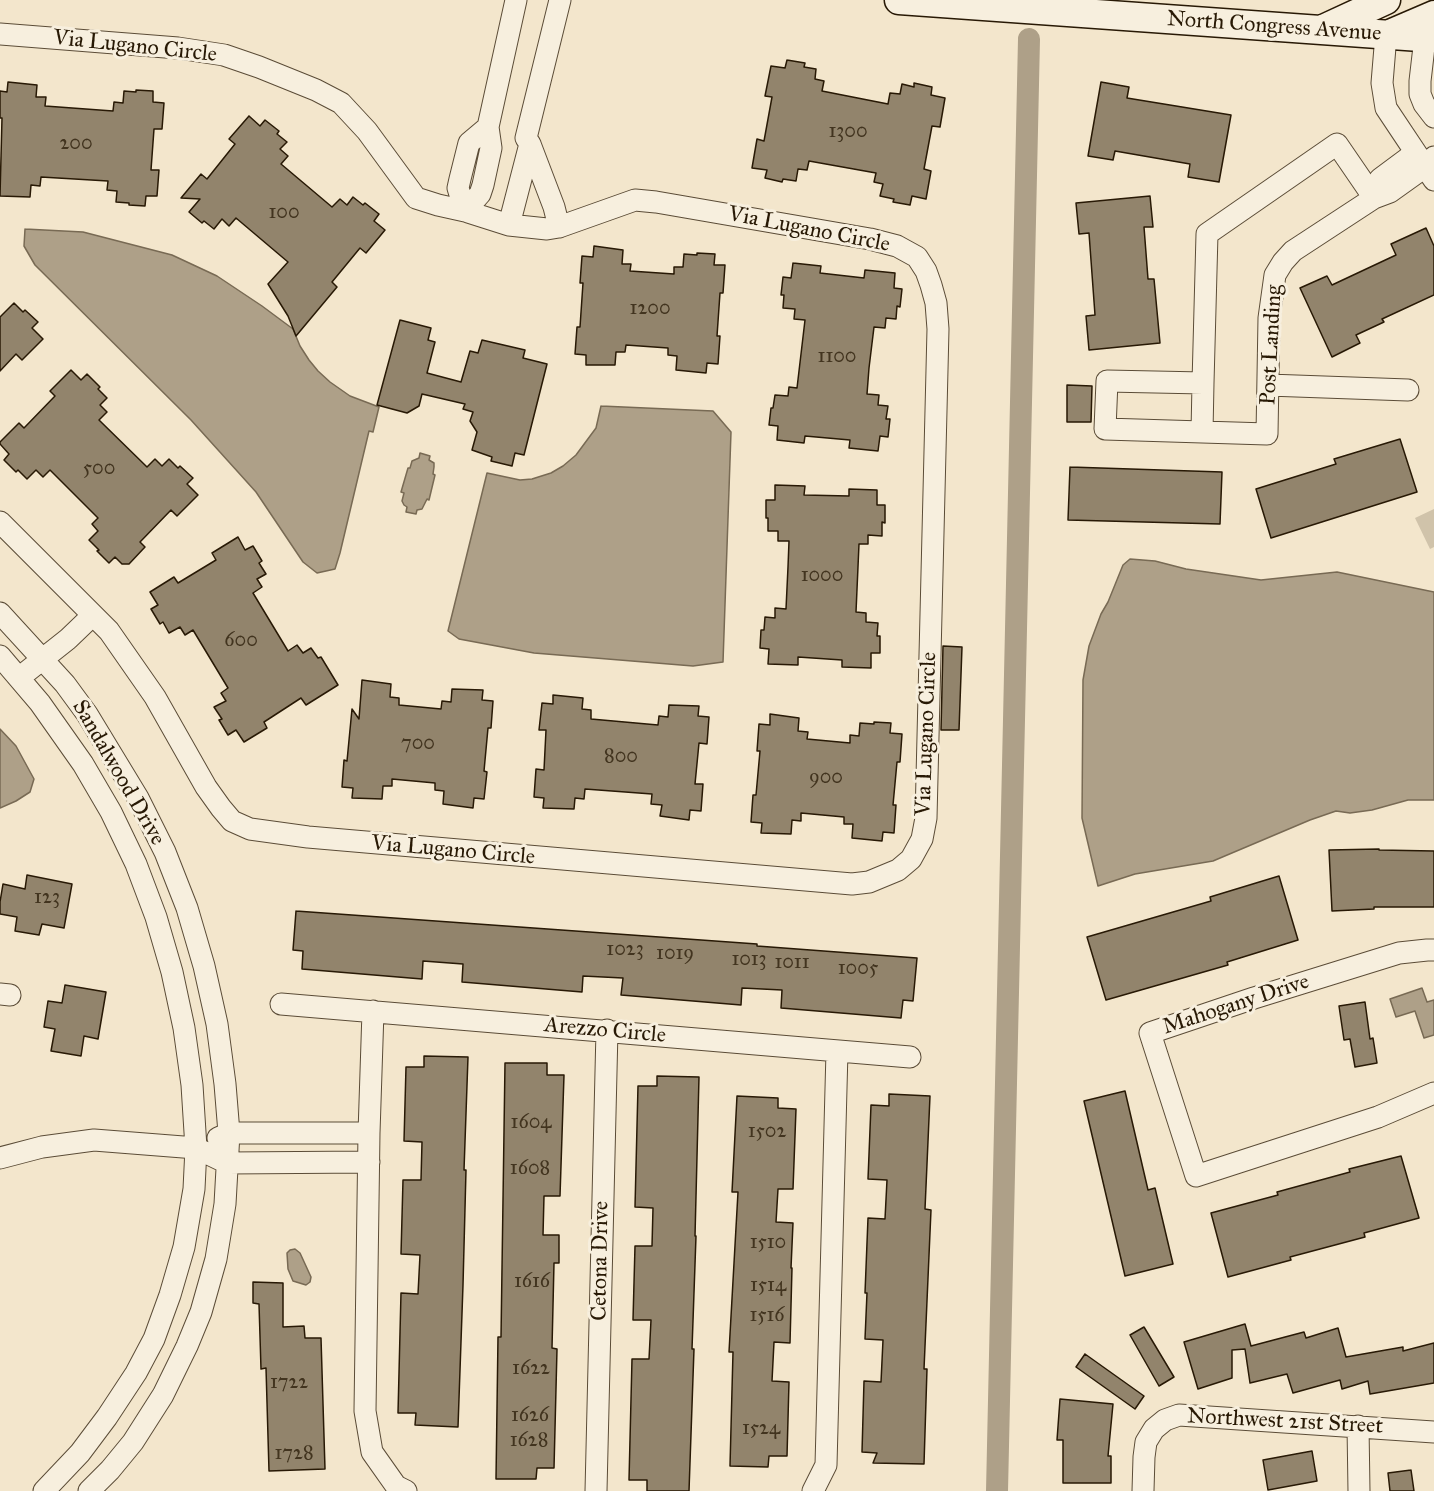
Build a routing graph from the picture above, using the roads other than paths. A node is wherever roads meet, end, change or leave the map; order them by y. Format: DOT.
graph roads {
  1 [pos="516,0"];
  2 [pos="560,0"];
  3 [pos="899,0"];
  4 [pos="1386,0"];
  5 [pos="1320,30"];
  6 [pos="1431,30"];
  7 [pos="0,34"];
  8 [pos="1386,35"];
  9 [pos="1434,117"];
  10 [pos="530,144"];
  11 [pos="1427,164"];
  12 [pos="1374,198"];
  13 [pos="465,211"];
  14 [pos="509,225"];
  15 [pos="559,227"];
  16 [pos="1203,383"];
  17 [pos="1268,385"];
  18 [pos="1408,390"];
  19 [pos="1203,432"];
  20 [pos="0,522"];
  21 [pos="0,613"];
  22 [pos="93,615"];
  23 [pos="0,656"];
  24 [pos="44,659"];
  25 [pos="20,677"];
  26 [pos="1434,950"];
  27 [pos="282,1004"];
  28 [pos="373,1011"];
  29 [pos="608,1030"];
  30 [pos="837,1051"];
  31 [pos="910,1057"];
  32 [pos="1434,1093"];
  33 [pos="369,1132"];
  34 [pos="229,1133"];
  35 [pos="308,1133"];
  36 [pos="196,1148"];
  37 [pos="0,1158"];
  38 [pos="369,1162"];
  39 [pos="227,1163"];
  40 [pos="309,1163"];
  41 [pos="1358,1426"];
  42 [pos="1434,1432"];
  43 [pos="44,1491"];
  44 [pos="89,1491"];
  45 [pos="406,1491"];
  46 [pos="596,1491"];
  47 [pos="813,1491"];
  48 [pos="1143,1491"];
  49 [pos="1359,1491"];
  1 -- 13 [label="street"];
  2 -- 10 [label="street"];
  3 -- 5 [label="main road, North Congress Avenue"];
  4 -- 5 [label="main road"];
  5 -- 8 [label="main road, North Congress Avenue"];
  6 -- 8 [label="main road"];
  6 -- 9 [label="street"];
  7 -- 13 [label="street, Via Lugano Circle"];
  8 -- 11 [label="street, Post Landing"];
  10 -- 14 [label="street"];
  10 -- 15 [label="street"];
  11 -- 12 [label="street, Post Landing"];
  12 -- 16 [label="street"];
  12 -- 17 [label="street, Post Landing"];
  13 -- 14 [label="street, Via Lugano Circle"];
  14 -- 15 [label="street, Via Lugano Circle"];
  15 -- 22 [label="street, Via Lugano Circle"];
  16 -- 19 [label="street"];
  16 -- 19 [label="street"];
  17 -- 18 [label="street"];
  17 -- 19 [label="street, Post Landing"];
  20 -- 22 [label="street, Via Lugano Circle"];
  21 -- 24 [label="street, Sandalwood Drive"];
  22 -- 24 [label="street"];
  23 -- 25 [label="street, Sandalwood Drive"];
  24 -- 25 [label="street"];
  24 -- 34 [label="street, Sandalwood Drive"];
  25 -- 36 [label="street, Sandalwood Drive"];
  26 -- 32 [label="street, Mahogany Drive"];
  27 -- 28 [label="street, Arezzo Circle"];
  28 -- 29 [label="street, Arezzo Circle"];
  28 -- 33 [label="street"];
  29 -- 30 [label="street, Arezzo Circle"];
  29 -- 46 [label="street, Cetona Drive"];
  30 -- 31 [label="street, Arezzo Circle"];
  30 -- 47 [label="street"];
  33 -- 35 [label="street"];
  33 -- 38 [label="street"];
  34 -- 35 [label="street"];
  34 -- 36 [label="street"];
  34 -- 39 [label="street, Sandalwood Drive"];
  35 -- 40 [label="street"];
  36 -- 37 [label="street"];
  36 -- 39 [label="street"];
  36 -- 43 [label="street, Sandalwood Drive"];
  38 -- 40 [label="street"];
  38 -- 45 [label="street"];
  39 -- 40 [label="street"];
  39 -- 44 [label="street, Sandalwood Drive"];
  41 -- 42 [label="street, Northwest 21st Street"];
  41 -- 48 [label="street, Northwest 21st Street"];
  41 -- 49 [label="street"];
}
